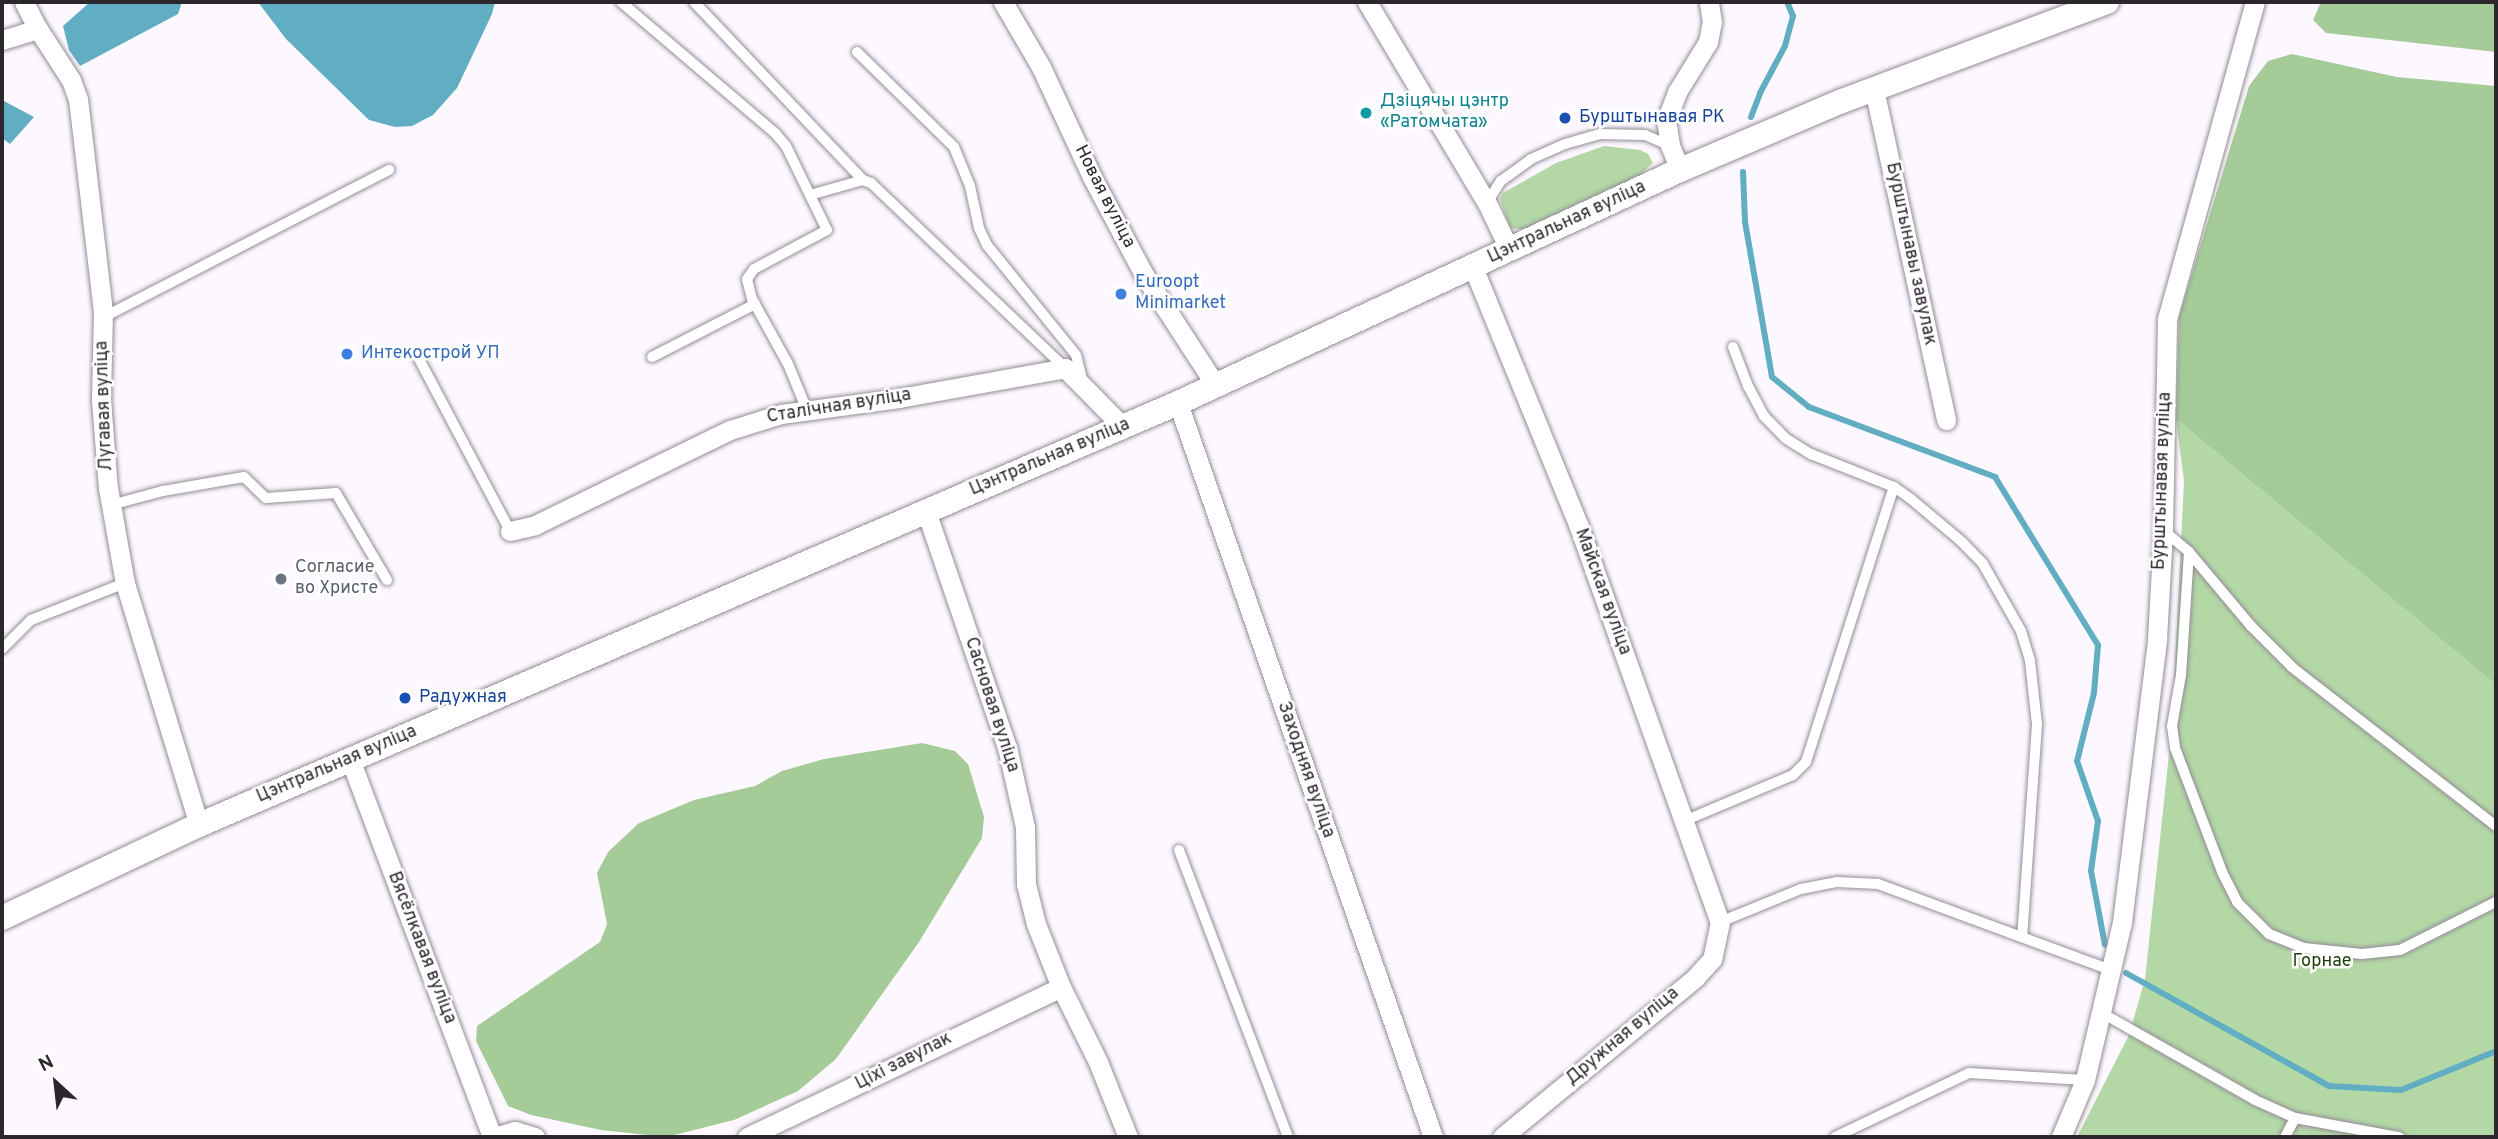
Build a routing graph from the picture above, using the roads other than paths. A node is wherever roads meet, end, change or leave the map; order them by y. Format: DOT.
graph roads {
  1 [pos="24,2"];
  2 [pos="621,2"];
  3 [pos="694,2"];
  4 [pos="1003,2"];
  5 [pos="1367,2"];
  6 [pos="1709,2"];
  7 [pos="2103,2"];
  8 [pos="2255,2"];
  9 [pos="38,29"];
  10 [pos="2,40"];
  11 [pos="857,52"];
  12 [pos="1874,89"];
  13 [pos="1670,145"];
  14 [pos="390,170"];
  15 [pos="1680,170"];
  16 [pos="863,180"];
  17 [pos="810,195"];
  18 [pos="1487,203"];
  19 [pos="1509,249"];
  20 [pos="1473,267"];
  21 [pos="754,304"];
  22 [pos="103,317"];
  23 [pos="1733,347"];
  24 [pos="418,357"];
  25 [pos="652,357"];
  26 [pos="1065,368"];
  27 [pos="1216,386"];
  28 [pos="1084,387"];
  29 [pos="1178,403"];
  30 [pos="807,410"];
  31 [pos="1946,420"];
  32 [pos="1122,427"];
  33 [pos="1895,487"];
  34 [pos="111,505"];
  35 [pos="926,511"];
  36 [pos="2163,530"];
  37 [pos="510,531"];
  38 [pos="2189,552"];
  39 [pos="387,580"];
  40 [pos="125,583"];
  41 [pos="2,649"];
  42 [pos="350,759"];
  43 [pos="1684,821"];
  44 [pos="199,825"];
  45 [pos="2496,826"];
  46 [pos="1179,850"];
  47 [pos="2496,902"];
  48 [pos="2,918"];
  49 [pos="1720,922"];
  50 [pos="2022,936"];
  51 [pos="2111,970"];
  52 [pos="1060,987"];
  53 [pos="2102,1013"];
  54 [pos="2085,1080"];
  55 [pos="2295,1118"];
  56 [pos="493,1137"];
  57 [pos="535,1137"];
  58 [pos="747,1137"];
  59 [pos="1128,1137"];
  60 [pos="1288,1137"];
  61 [pos="1433,1137"];
  62 [pos="1502,1137"];
  63 [pos="1835,1137"];
  64 [pos="2060,1137"];
  65 [pos="2285,1137"];
  66 [pos="2399,1137"];
  1 -- 9 [label="street, Лугавая вуліца"];
  2 -- 17 [label="lane"];
  3 -- 16 [label="lane"];
  4 -- 27 [label="street, Новая вуліца"];
  5 -- 18 [label="street"];
  6 -- 13 [label="street"];
  7 -- 12 [label="street, Цэнтральная вуліца"];
  8 -- 36 [label="street, Бурштынавая вуліца"];
  9 -- 10 [label="street"];
  9 -- 22 [label="street, Лугавая вуліца"];
  11 -- 28 [label="lane"];
  12 -- 15 [label="street, Цэнтральная вуліца"];
  12 -- 31 [label="street, Бурштынавы завулак"];
  13 -- 15 [label="street"];
  13 -- 18 [label="lane"];
  14 -- 22 [label="lane"];
  15 -- 19 [label="street, Цэнтральная вуліца"];
  16 -- 17 [label="lane"];
  16 -- 26 [label="lane"];
  17 -- 21 [label="lane"];
  18 -- 19 [label="street"];
  19 -- 20 [label="street, Цэнтральная вуліца"];
  20 -- 27 [label="street, Цэнтральная вуліца"];
  20 -- 43 [label="street, Майская вуліца"];
  21 -- 25 [label="lane"];
  21 -- 30 [label="lane"];
  22 -- 34 [label="street, Лугавая вуліца"];
  23 -- 33 [label="lane"];
  24 -- 37 [label="lane"];
  26 -- 28 [label="street"];
  26 -- 30 [label="street, Сталічная вуліца"];
  27 -- 29 [label="street, Цэнтральная вуліца"];
  28 -- 32 [label="street"];
  29 -- 32 [label="street, Цэнтральная вуліца"];
  29 -- 61 [label="street, Заходняя вуліца"];
  30 -- 37 [label="street, Сталічная вуліца"];
  32 -- 35 [label="street, Цэнтральная вуліца"];
  33 -- 43 [label="lane"];
  33 -- 50 [label="lane"];
  34 -- 39 [label="lane"];
  34 -- 40 [label="street, Лугавая вуліца"];
  35 -- 42 [label="street, Цэнтральная вуліца"];
  35 -- 52 [label="street, Сасновая вуліца"];
  36 -- 38 [label="lane"];
  36 -- 51 [label="street, Бурштынавая вуліца"];
  38 -- 45 [label="lane"];
  38 -- 47 [label="lane"];
  40 -- 41 [label="lane"];
  40 -- 44 [label="street, Лугавая вуліца"];
  42 -- 44 [label="street, Цэнтральная вуліца"];
  42 -- 56 [label="street, Вясёлкавая вуліца"];
  43 -- 49 [label="street, Майская вуліца"];
  44 -- 48 [label="street, Цэнтральная вуліца"];
  46 -- 60 [label="lane"];
  49 -- 50 [label="lane"];
  49 -- 62 [label="street, Дружная вуліца"];
  50 -- 51 [label="lane"];
  51 -- 53 [label="street, Бурштынавая вуліца"];
  52 -- 58 [label="street, Ціхі завулак"];
  52 -- 59 [label="street, Сасновая вуліца"];
  53 -- 54 [label="street, Бурштынавая вуліца"];
  53 -- 55 [label="lane"];
  54 -- 63 [label="lane"];
  54 -- 64 [label="street, Бурштынавая вуліца"];
  55 -- 65 [label="lane"];
  55 -- 66 [label="lane"];
  56 -- 57 [label="street"];
}
